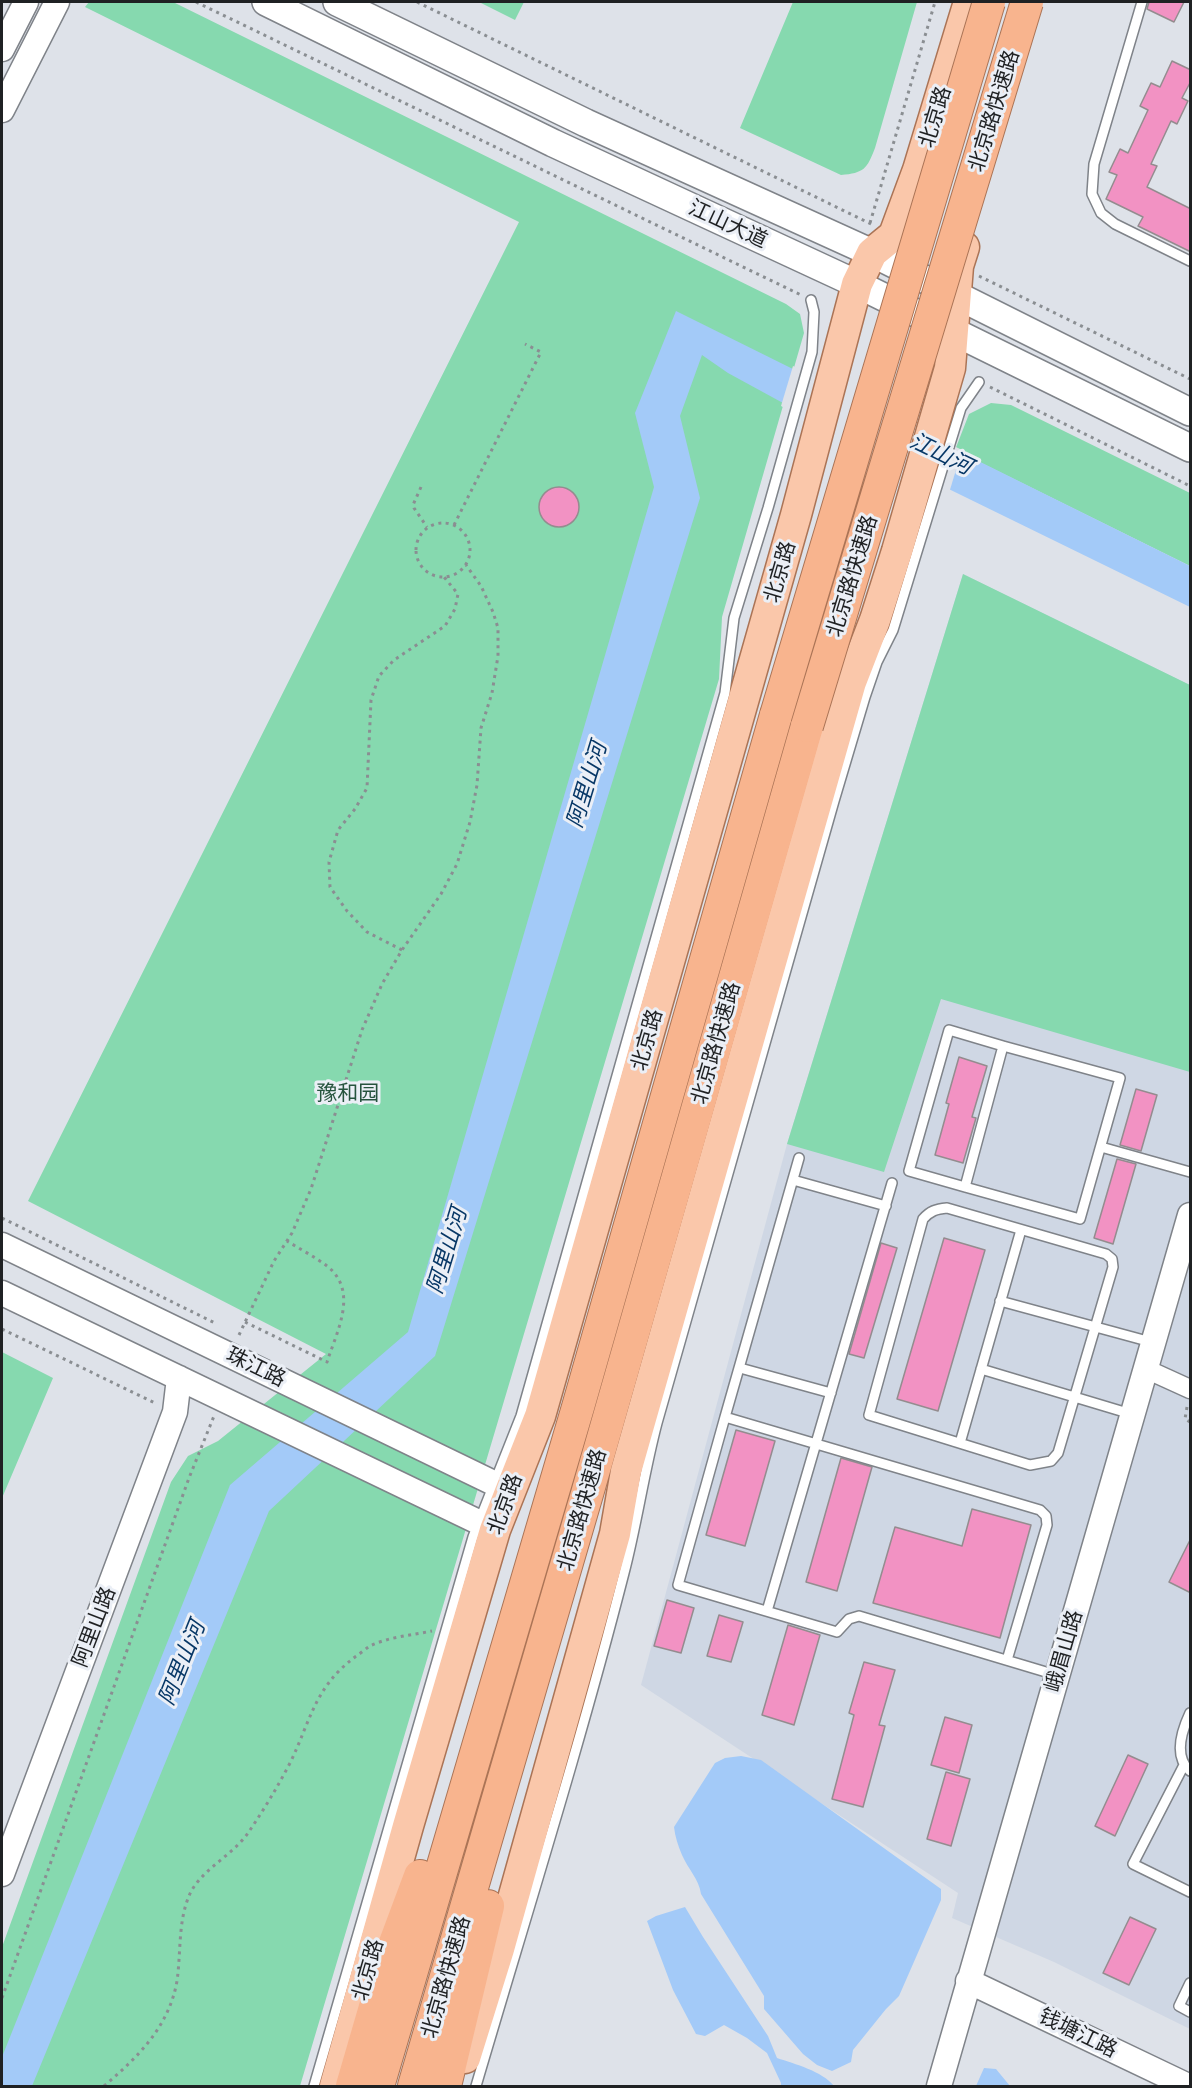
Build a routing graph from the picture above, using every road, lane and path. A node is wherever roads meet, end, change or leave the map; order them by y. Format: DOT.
graph roads {
  1 [pos="26,2"];
  2 [pos="57,2"];
  3 [pos="196,2"];
  4 [pos="266,2"];
  5 [pos="337,2"];
  6 [pos="417,2"];
  7 [pos="935,2"];
  8 [pos="969,2"];
  9 [pos="989,2"];
  10 [pos="1027,2"];
  11 [pos="1034,2"];
  12 [pos="1142,2"];
  13 [pos="2,49"];
  14 [pos="2,110"];
  15 [pos="879,237"];
  16 [pos="1191,261"];
  17 [pos="957,280"];
  18 [pos="858,284"];
  19 [pos="811,300"];
  20 [pos="953,331"];
  21 [pos="525,344"];
  22 [pos="1191,380"];
  23 [pos="979,382"];
  24 [pos="1191,412"];
  25 [pos="942,433"];
  26 [pos="1191,448"];
  27 [pos="926,485"];
  28 [pos="1191,486"];
  29 [pos="421,487"];
  30 [pos="454,525"];
  31 [pos="427,528"];
  32 [pos="466,565"];
  33 [pos="444,577"];
  34 [pos="402,950"];
  35 [pos="1003,1046"];
  36 [pos="1101,1147"];
  37 [pos="799,1158"];
  38 [pos="1191,1172"];
  39 [pos="793,1180"];
  40 [pos="892,1184"];
  41 [pos="965,1187"];
  42 [pos="885,1206"];
  43 [pos="1191,1215"];
  44 [pos="1021,1230"];
  45 [pos="287,1241"];
  46 [pos="2,1245"];
  47 [pos="2,1293"];
  48 [pos="1000,1301"];
  49 [pos="245,1322"];
  50 [pos="1095,1327"];
  51 [pos="2,1329"];
  52 [pos="239,1335"];
  53 [pos="1153,1343"];
  54 [pos="740,1368"];
  55 [pos="981,1369"];
  56 [pos="1146,1369"];
  57 [pos="179,1378"];
  58 [pos="831,1393"];
  59 [pos="1190,1395"];
  60 [pos="1075,1397"];
  61 [pos="578,1407"];
  62 [pos="175,1412"];
  63 [pos="1132,1414"];
  64 [pos="725,1417"];
  65 [pos="1191,1422"];
  66 [pos="960,1443"];
  67 [pos="816,1444"];
  68 [pos="502,1488"];
  69 [pos="487,1526"];
  70 [pos="767,1611"];
  71 [pos="447,1629"];
  72 [pos="1008,1660"];
  73 [pos="1056,1675"];
  74 [pos="1191,1713"];
  75 [pos="1187,1768"];
  76 [pos="2,1874"];
  77 [pos="1191,1892"];
  78 [pos="968,1981"];
  79 [pos="1191,1983"];
  80 [pos="2,1998"];
  81 [pos="1191,2012"];
  82 [pos="380,2077"];
  83 [pos="425,2083"];
  84 [pos="104,2086"];
  85 [pos="314,2086"];
  86 [pos="335,2086"];
  87 [pos="352,2086"];
  88 [pos="456,2086"];
  89 [pos="476,2086"];
  90 [pos="939,2086"];
  91 [pos="1188,2086"];
  1 -- 13 [label="street"];
  2 -- 14 [label="street"];
  3 -- 19 [label="path"];
  4 -- 18 [label="main road, 江山大道"];
  5 -- 15 [label="main road, 江山大道"];
  6 -- 15 [label="path"];
  7 -- 15 [label="path"];
  8 -- 15 [label="main road, 北京路"];
  9 -- 61 [label="highway, 北京路快速路, bridge"];
  10 -- 83 [label="highway, 北京路快速路, bridge"];
  11 -- 17 [label="main road"];
  12 -- 16 [label="lane"];
  15 -- 17 [label="main road, 江山大道"];
  15 -- 18 [label="main road, 北京路"];
  17 -- 20 [label="main road"];
  17 -- 22 [label="path"];
  17 -- 24 [label="main road, 江山大道"];
  18 -- 20 [label="main road, 江山大道"];
  18 -- 68 [label="main road, 北京路"];
  19 -- 68 [label="lane"];
  20 -- 25 [label="main road"];
  20 -- 26 [label="main road, 江山大道"];
  21 -- 30 [label="path"];
  23 -- 25 [label="lane"];
  23 -- 28 [label="path"];
  25 -- 27 [label="main road"];
  27 -- 88 [label="main road"];
  27 -- 89 [label="lane"];
  29 -- 31 [label="path"];
  30 -- 31 [label="path"];
  30 -- 32 [label="path"];
  31 -- 33 [label="path"];
  32 -- 33 [label="path"];
  32 -- 34 [label="path"];
  33 -- 34 [label="path"];
  34 -- 45 [label="path"];
  35 -- 36 [label="lane"];
  35 -- 41 [label="lane"];
  35 -- 41 [label="lane"];
  36 -- 38 [label="lane"];
  36 -- 41 [label="lane"];
  37 -- 39 [label="lane"];
  39 -- 42 [label="lane"];
  39 -- 54 [label="lane"];
  40 -- 42 [label="lane"];
  42 -- 58 [label="lane"];
  43 -- 53 [label="street, 峨眉山路"];
  44 -- 48 [label="lane"];
  44 -- 50 [label="lane"];
  44 -- 66 [label="lane"];
  45 -- 49 [label="path"];
  45 -- 49 [label="path"];
  46 -- 68 [label="street, 珠江路"];
  47 -- 57 [label="street, 珠江路"];
  48 -- 50 [label="lane"];
  48 -- 55 [label="lane"];
  49 -- 52 [label="path"];
  50 -- 53 [label="lane"];
  50 -- 60 [label="lane"];
  51 -- 62 [label="path"];
  53 -- 56 [label="street, 峨眉山路"];
  54 -- 58 [label="lane"];
  54 -- 64 [label="lane"];
  55 -- 60 [label="lane"];
  55 -- 66 [label="lane"];
  56 -- 59 [label="street"];
  56 -- 63 [label="street, 峨眉山路"];
  57 -- 62 [label="street, 阿里山路"];
  57 -- 69 [label="street, 珠江路"];
  58 -- 67 [label="lane"];
  59 -- 65 [label="path"];
  60 -- 63 [label="lane"];
  60 -- 66 [label="lane"];
  61 -- 82 [label="highway, 北京路快速路"];
  61 -- 87 [label="highway"];
  62 -- 76 [label="street, 阿里山路"];
  62 -- 80 [label="path"];
  63 -- 73 [label="street, 峨眉山路"];
  64 -- 67 [label="lane"];
  64 -- 70 [label="lane"];
  67 -- 70 [label="lane"];
  67 -- 72 [label="lane"];
  68 -- 69 [label="main road, 北京路"];
  69 -- 71 [label="lane"];
  69 -- 86 [label="main road, 北京路"];
  70 -- 72 [label="lane"];
  71 -- 84 [label="path"];
  71 -- 85 [label="lane"];
  72 -- 73 [label="lane"];
  73 -- 78 [label="street, 峨眉山路"];
  74 -- 75 [label="lane"];
  75 -- 77 [label="lane"];
  78 -- 90 [label="street, 峨眉山路"];
  78 -- 91 [label="street, 钱塘江路"];
  79 -- 81 [label="lane"];
}
